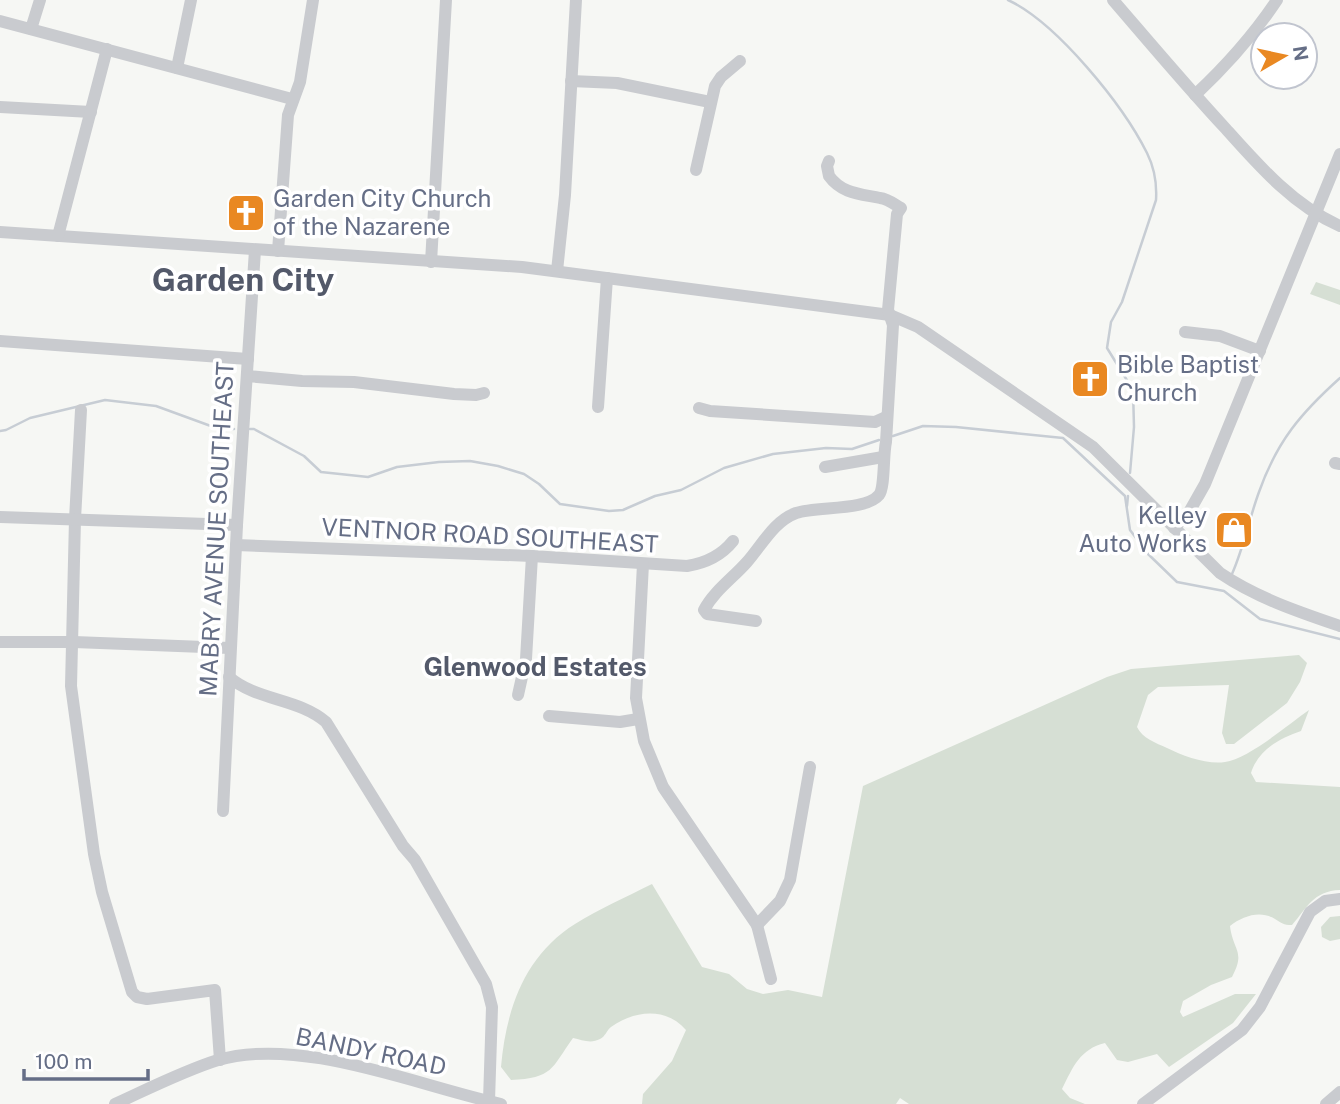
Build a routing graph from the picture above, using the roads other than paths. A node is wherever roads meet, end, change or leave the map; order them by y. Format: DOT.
graph roads {
  1 [pos="40,0"];
  2 [pos="191,0"];
  3 [pos="313,0"];
  4 [pos="446,0"];
  5 [pos="577,0"];
  6 [pos="1113,0"];
  7 [pos="1277,0"];
  8 [pos="0,21"];
  9 [pos="31,29"];
  10 [pos="107,49"];
  11 [pos="740,61"];
  12 [pos="177,68"];
  13 [pos="570,80"];
  14 [pos="1195,95"];
  15 [pos="292,99"];
  16 [pos="710,102"];
  17 [pos="0,107"];
  18 [pos="91,111"];
  19 [pos="1340,154"];
  20 [pos="829,161"];
  21 [pos="696,170"];
  22 [pos="1316,213"];
  23 [pos="1340,226"];
  24 [pos="0,232"];
  25 [pos="58,236"];
  26 [pos="255,250"];
  27 [pos="278,251"];
  28 [pos="430,262"];
  29 [pos="557,271"];
  30 [pos="607,278"];
  31 [pos="890,315"];
  32 [pos="1185,332"];
  33 [pos="0,341"];
  34 [pos="1260,351"];
  35 [pos="248,359"];
  36 [pos="247,376"];
  37 [pos="484,393"];
  38 [pos="598,407"];
  39 [pos="698,408"];
  40 [pos="81,410"];
  41 [pos="886,417"];
  42 [pos="883,457"];
  43 [pos="825,467"];
  44 [pos="0,517"];
  45 [pos="75,519"];
  46 [pos="237,524"];
  47 [pos="1174,528"];
  48 [pos="733,541"];
  49 [pos="236,545"];
  50 [pos="532,556"];
  51 [pos="643,565"];
  52 [pos="756,621"];
  53 [pos="1340,626"];
  54 [pos="0,642"];
  55 [pos="74,642"];
  56 [pos="230,649"];
  57 [pos="229,677"];
  58 [pos="519,695"];
  59 [pos="549,716"];
  60 [pos="638,719"];
  61 [pos="810,767"];
  62 [pos="223,811"];
  63 [pos="1340,899"];
  64 [pos="757,925"];
  65 [pos="771,979"];
  66 [pos="220,1060"];
  67 [pos="1340,1092"];
  68 [pos="495,1103"];
  69 [pos="114,1104"];
  70 [pos="1143,1104"];
  71 [pos="1326,1104"];
  1 -- 9 [label="street"];
  2 -- 12 [label="street"];
  3 -- 15 [label="street"];
  4 -- 28 [label="street"];
  5 -- 13 [label="street"];
  6 -- 14 [label="street"];
  7 -- 14 [label="street"];
  8 -- 9 [label="street"];
  9 -- 10 [label="street"];
  10 -- 12 [label="street"];
  10 -- 18 [label="street"];
  11 -- 16 [label="street"];
  12 -- 15 [label="street"];
  13 -- 16 [label="street"];
  13 -- 29 [label="street"];
  14 -- 22 [label="street"];
  15 -- 27 [label="street"];
  16 -- 21 [label="street"];
  17 -- 18 [label="street"];
  18 -- 25 [label="street"];
  19 -- 22 [label="street"];
  20 -- 31 [label="street"];
  22 -- 23 [label="street"];
  22 -- 34 [label="street"];
  24 -- 25 [label="street"];
  25 -- 26 [label="street"];
  26 -- 27 [label="street"];
  26 -- 35 [label="street, MABRY AVENUE SOUTHEAST"];
  27 -- 28 [label="street"];
  28 -- 29 [label="street"];
  29 -- 30 [label="street"];
  30 -- 31 [label="street"];
  30 -- 38 [label="street"];
  31 -- 41 [label="street"];
  31 -- 47 [label="street"];
  32 -- 34 [label="street"];
  33 -- 35 [label="street"];
  34 -- 47 [label="street"];
  35 -- 36 [label="street, MABRY AVENUE SOUTHEAST"];
  36 -- 37 [label="street"];
  36 -- 46 [label="street, MABRY AVENUE SOUTHEAST"];
  39 -- 41 [label="street"];
  40 -- 45 [label="street"];
  41 -- 42 [label="street"];
  42 -- 43 [label="street"];
  42 -- 52 [label="street"];
  44 -- 45 [label="street"];
  45 -- 46 [label="street"];
  45 -- 55 [label="street"];
  46 -- 49 [label="street, MABRY AVENUE SOUTHEAST"];
  47 -- 53 [label="street"];
  48 -- 51 [label="street, VENTNOR ROAD SOUTHEAST"];
  49 -- 50 [label="street, VENTNOR ROAD SOUTHEAST"];
  49 -- 56 [label="street, MABRY AVENUE SOUTHEAST"];
  50 -- 51 [label="street, VENTNOR ROAD SOUTHEAST"];
  50 -- 58 [label="street"];
  51 -- 60 [label="street"];
  54 -- 55 [label="street"];
  55 -- 56 [label="street"];
  55 -- 66 [label="street"];
  56 -- 57 [label="street, MABRY AVENUE SOUTHEAST"];
  57 -- 62 [label="street, MABRY AVENUE SOUTHEAST"];
  57 -- 68 [label="street"];
  59 -- 60 [label="street"];
  60 -- 64 [label="street"];
  61 -- 64 [label="street"];
  63 -- 70 [label="street"];
  64 -- 65 [label="street"];
  66 -- 68 [label="street, BANDY ROAD"];
  66 -- 69 [label="street, BANDY ROAD"];
  67 -- 71 [label="street"];
}
